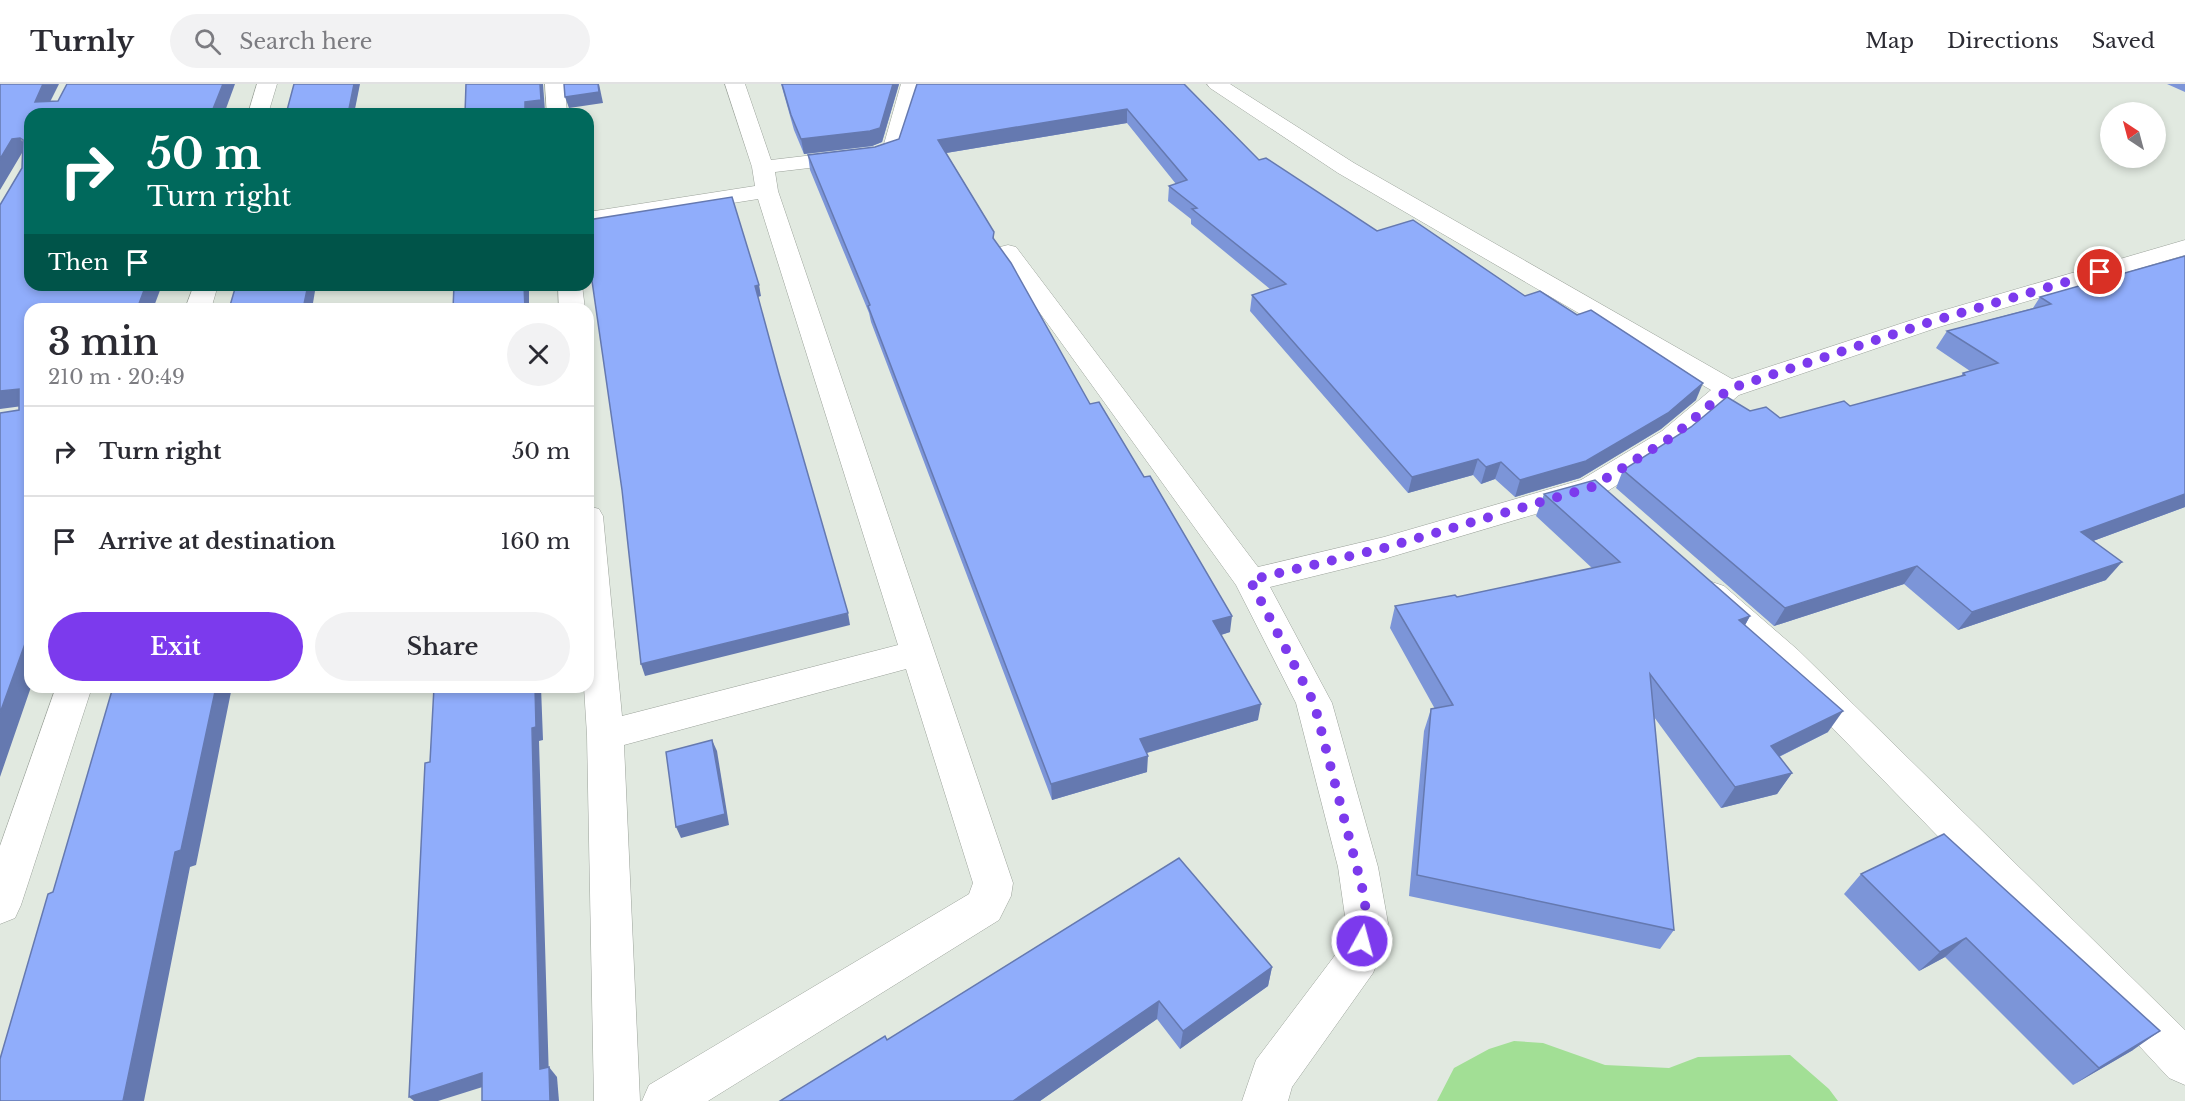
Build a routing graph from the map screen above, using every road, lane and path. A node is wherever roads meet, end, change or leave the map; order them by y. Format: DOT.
graph roads {
  1 [pos="267,84"];
  2 [pos="555,84"];
  3 [pos="735,84"];
  4 [pos="911,84"];
  5 [pos="1217,84"];
  6 [pos="260,108"];
  7 [pos="557,108"];
  8 [pos="765,179"];
  9 [pos="594,218"];
  10 [pos="2185,247"];
  11 [pos="1008,252"];
  12 [pos="1729,389"];
  13 [pos="1689,573"];
  14 [pos="1250,580"];
  15 [pos="594,593"];
  16 [pos="918,652"];
  17 [pos="72,693"];
  18 [pos="605,735"];
  19 [pos="0,905"];
  20 [pos="2185,1062"];
  21 [pos="617,1101"];
  22 [pos="665,1101"];
  23 [pos="1265,1101"];
  1 -- 6 [label="street"];
  2 -- 7 [label="street"];
  3 -- 8 [label="street"];
  4 -- 8 [label="street"];
  5 -- 12 [label="street"];
  8 -- 9 [label="street"];
  8 -- 16 [label="street"];
  10 -- 12 [label="street"];
  11 -- 14 [label="street"];
  12 -- 14 [label="street"];
  13 -- 20 [label="street"];
  14 -- 23 [label="street"];
  15 -- 18 [label="street"];
  16 -- 18 [label="street"];
  16 -- 22 [label="street"];
  17 -- 19 [label="street"];
  18 -- 21 [label="street"];
}
